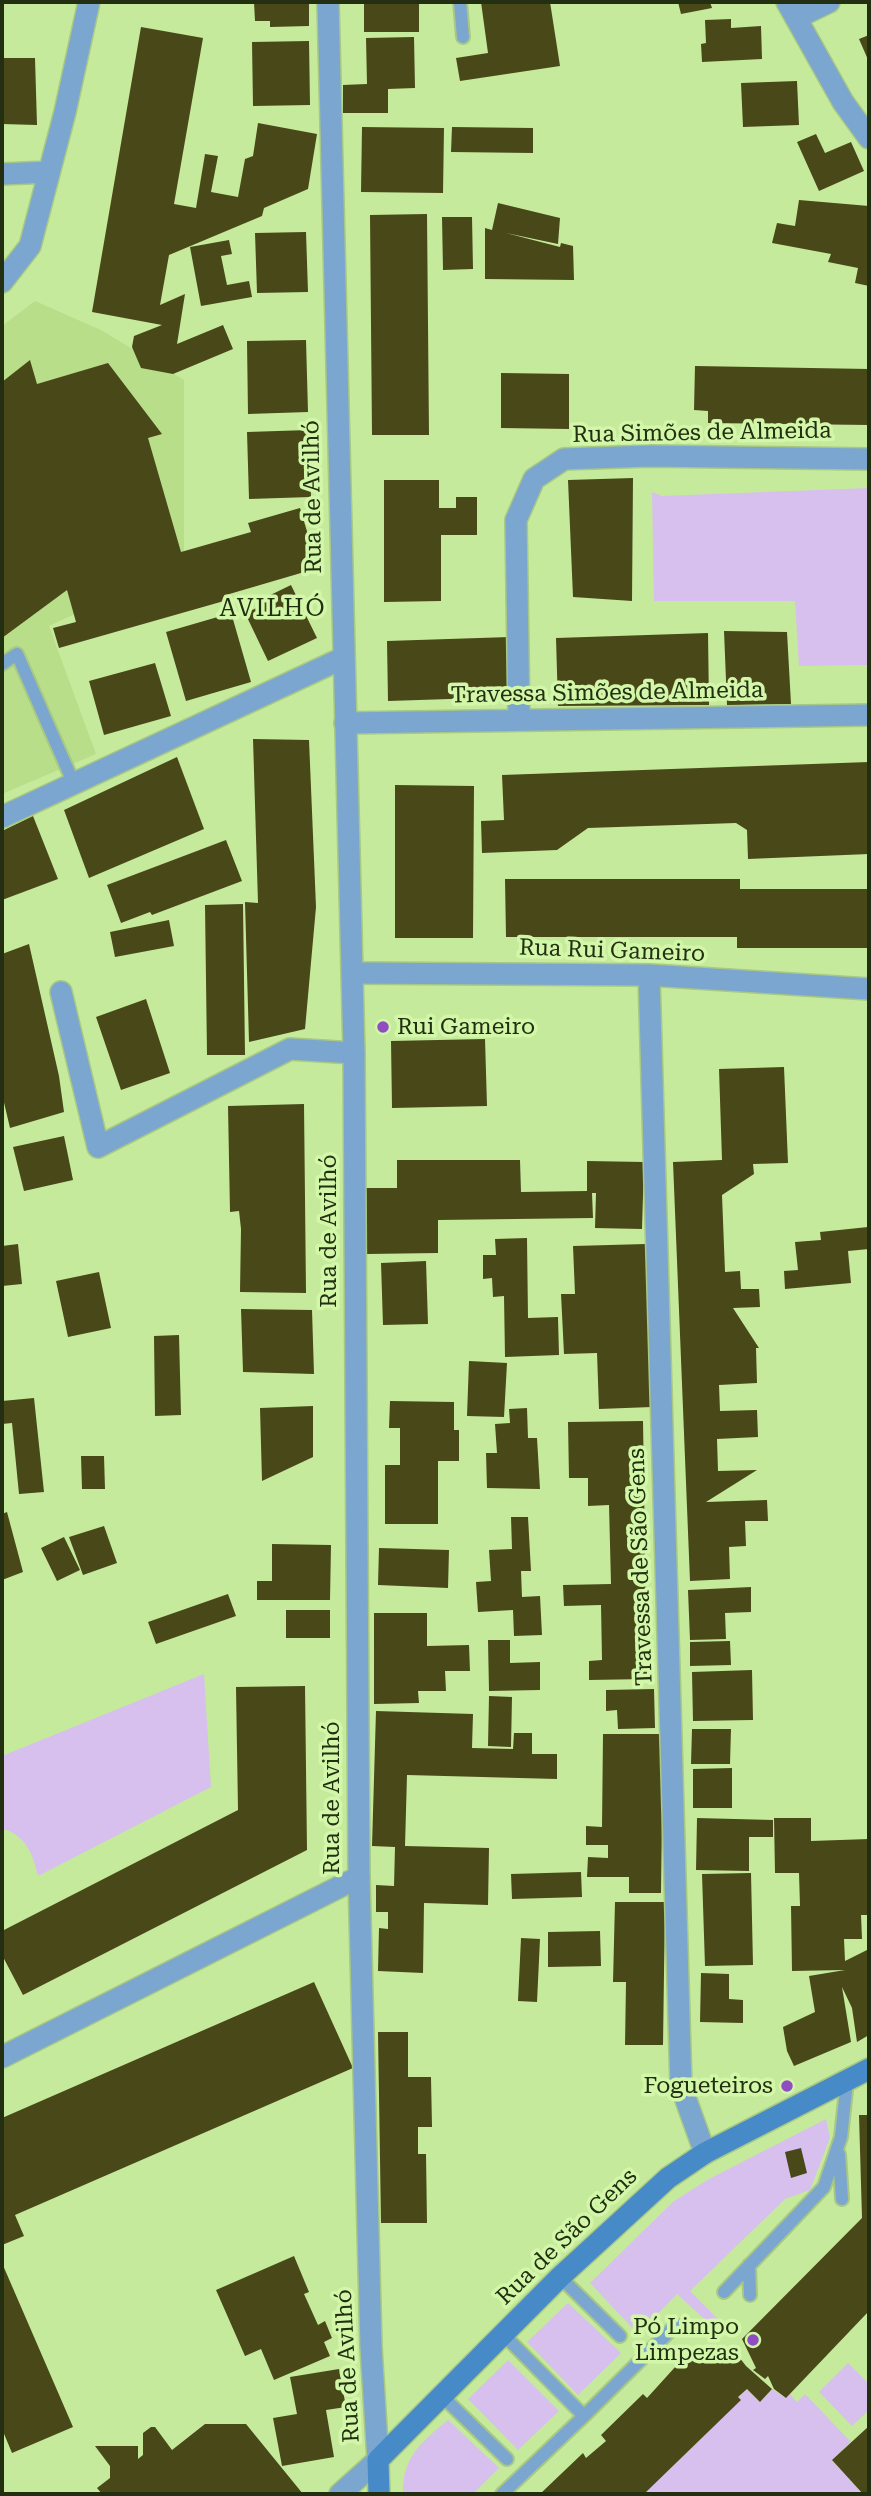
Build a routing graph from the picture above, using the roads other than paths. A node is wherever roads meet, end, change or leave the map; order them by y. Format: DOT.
graph roads {
  1 [pos="89,2"];
  2 [pos="328,2"];
  3 [pos="460,2"];
  4 [pos="829,2"];
  5 [pos="791,10"];
  6 [pos="463,37"];
  7 [pos="869,138"];
  8 [pos="49,173"];
  9 [pos="2,174"];
  10 [pos="2,282"];
  11 [pos="869,459"];
  12 [pos="343,658"];
  13 [pos="2,664"];
  14 [pos="869,715"];
  15 [pos="519,720"];
  16 [pos="345,723"];
  17 [pos="74,784"];
  18 [pos="2,817"];
  19 [pos="353,972"];
  20 [pos="649,975"];
  21 [pos="869,989"];
  22 [pos="61,992"];
  23 [pos="354,1053"];
  24 [pos="359,1877"];
  25 [pos="2,2057"];
  26 [pos="869,2069"];
  27 [pos="847,2081"];
  28 [pos="839,2147"];
  29 [pos="705,2153"];
  30 [pos="842,2199"];
  31 [pos="749,2265"];
  32 [pos="560,2277"];
  33 [pos="724,2292"];
  34 [pos="750,2295"];
  35 [pos="676,2325"];
  36 [pos="503,2334"];
  37 [pos="620,2336"];
  38 [pos="442,2396"];
  39 [pos="584,2416"];
  40 [pos="507,2459"];
  41 [pos="378,2460"];
  42 [pos="340,2494"];
  43 [pos="379,2494"];
  44 [pos="502,2494"];
  1 -- 8 [label="street"];
  2 -- 12 [label="street, Rua de Avilhó"];
  3 -- 6 [label="lane"];
  4 -- 5 [label="street"];
  5 -- 7 [label="street"];
  8 -- 9 [label="street"];
  8 -- 10 [label="street"];
  11 -- 15 [label="street, Rua Simões de Almeida"];
  12 -- 16 [label="street, Rua de Avilhó"];
  12 -- 17 [label="street"];
  13 -- 17 [label="lane"];
  14 -- 15 [label="street, Travessa Simões de Almeida"];
  15 -- 16 [label="street, Travessa Simões de Almeida"];
  16 -- 19 [label="street, Rua de Avilhó"];
  17 -- 18 [label="street"];
  19 -- 20 [label="street, Rua Rui Gameiro"];
  19 -- 23 [label="street, Rua de Avilhó"];
  20 -- 21 [label="street, Rua Rui Gameiro"];
  20 -- 29 [label="street, Travessa de São Gens"];
  22 -- 23 [label="street"];
  23 -- 24 [label="street, Rua de Avilhó"];
  24 -- 25 [label="street"];
  24 -- 41 [label="street, Rua de Avilhó"];
  26 -- 27 [label="main road, Rua de São Gens"];
  27 -- 28 [label="lane"];
  27 -- 29 [label="main road, Rua de São Gens"];
  28 -- 30 [label="lane"];
  28 -- 31 [label="lane"];
  29 -- 32 [label="main road, Rua de São Gens"];
  31 -- 33 [label="lane"];
  31 -- 34 [label="lane"];
  32 -- 36 [label="main road, Rua de São Gens"];
  32 -- 37 [label="lane"];
  35 -- 39 [label="lane"];
  36 -- 38 [label="main road, Rua de São Gens"];
  36 -- 39 [label="lane"];
  38 -- 40 [label="lane"];
  38 -- 41 [label="main road, Rua de São Gens"];
  39 -- 44 [label="lane"];
  41 -- 42 [label="street, Rua de São Gens"];
  41 -- 43 [label="main road"];
}
